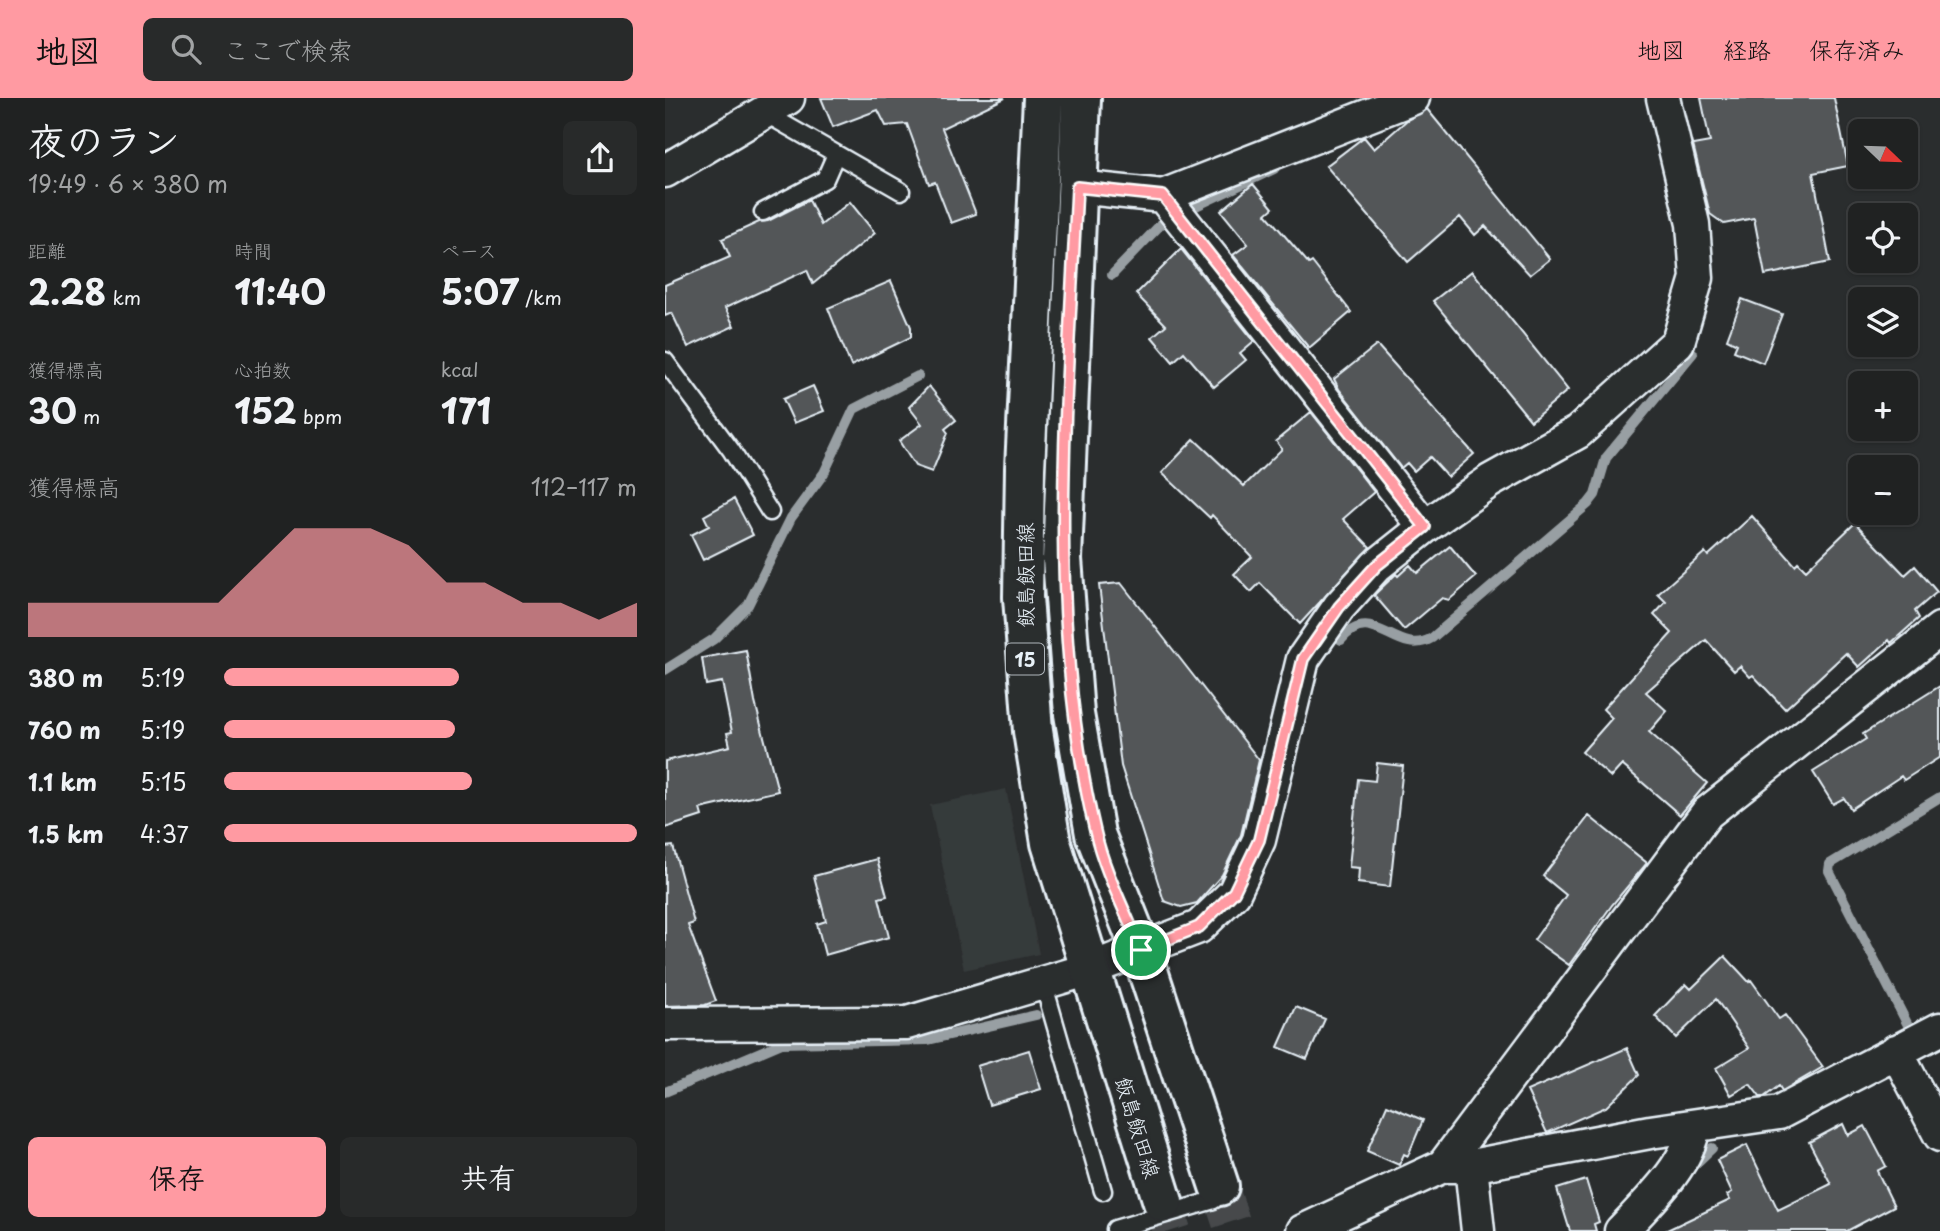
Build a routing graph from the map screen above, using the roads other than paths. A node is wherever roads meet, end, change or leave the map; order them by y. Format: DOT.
graph roads {
  1 [pos="1043,98"];
  2 [pos="1081,98"];
  3 [pos="1413,98"];
  4 [pos="1664,98"];
  5 [pos="775,105"];
  6 [pos="836,154"];
  7 [pos="665,171"];
  8 [pos="1077,187"];
  9 [pos="901,191"];
  10 [pos="1163,196"];
  11 [pos="763,212"];
  12 [pos="665,361"];
  13 [pos="770,512"];
  14 [pos="1425,527"];
  15 [pos="1940,629"];
  16 [pos="1141,950"];
  17 [pos="1090,970"];
  18 [pos="1043,982"];
  19 [pos="665,1024"];
  20 [pos="1940,1029"];
  21 [pos="1896,1051"];
  22 [pos="1694,1126"];
  23 [pos="1940,1135"];
  24 [pos="1457,1166"];
  25 [pos="1103,1191"];
  26 [pos="1216,1193"];
  27 [pos="1163,1202"];
  28 [pos="1115,1229"];
  29 [pos="1303,1231"];
  30 [pos="1478,1231"];
  31 [pos="1621,1231"];
  1 -- 17 [label="main road, 飯島飯田線 / 15"];
  2 -- 8 [label="main road, 飯島飯田線 / 15"];
  3 -- 10 [label="street"];
  4 -- 14 [label="street"];
  5 -- 6 [label="lane"];
  5 -- 7 [label="street"];
  6 -- 9 [label="lane"];
  6 -- 11 [label="lane"];
  8 -- 10 [label="street"];
  8 -- 16 [label="main road, 飯島飯田線 / 15"];
  10 -- 14 [label="street"];
  12 -- 13 [label="lane"];
  14 -- 16 [label="street"];
  15 -- 24 [label="street"];
  16 -- 17 [label="street"];
  16 -- 26 [label="main road, 飯島飯田線 / 15"];
  17 -- 18 [label="street"];
  17 -- 27 [label="main road, 飯島飯田線 / 15"];
  18 -- 19 [label="street"];
  18 -- 25 [label="lane"];
  20 -- 21 [label="street"];
  21 -- 22 [label="street"];
  21 -- 23 [label="street"];
  22 -- 24 [label="street"];
  22 -- 31 [label="street"];
  24 -- 29 [label="street"];
  24 -- 30 [label="street"];
  26 -- 28 [label="lane"];
}
